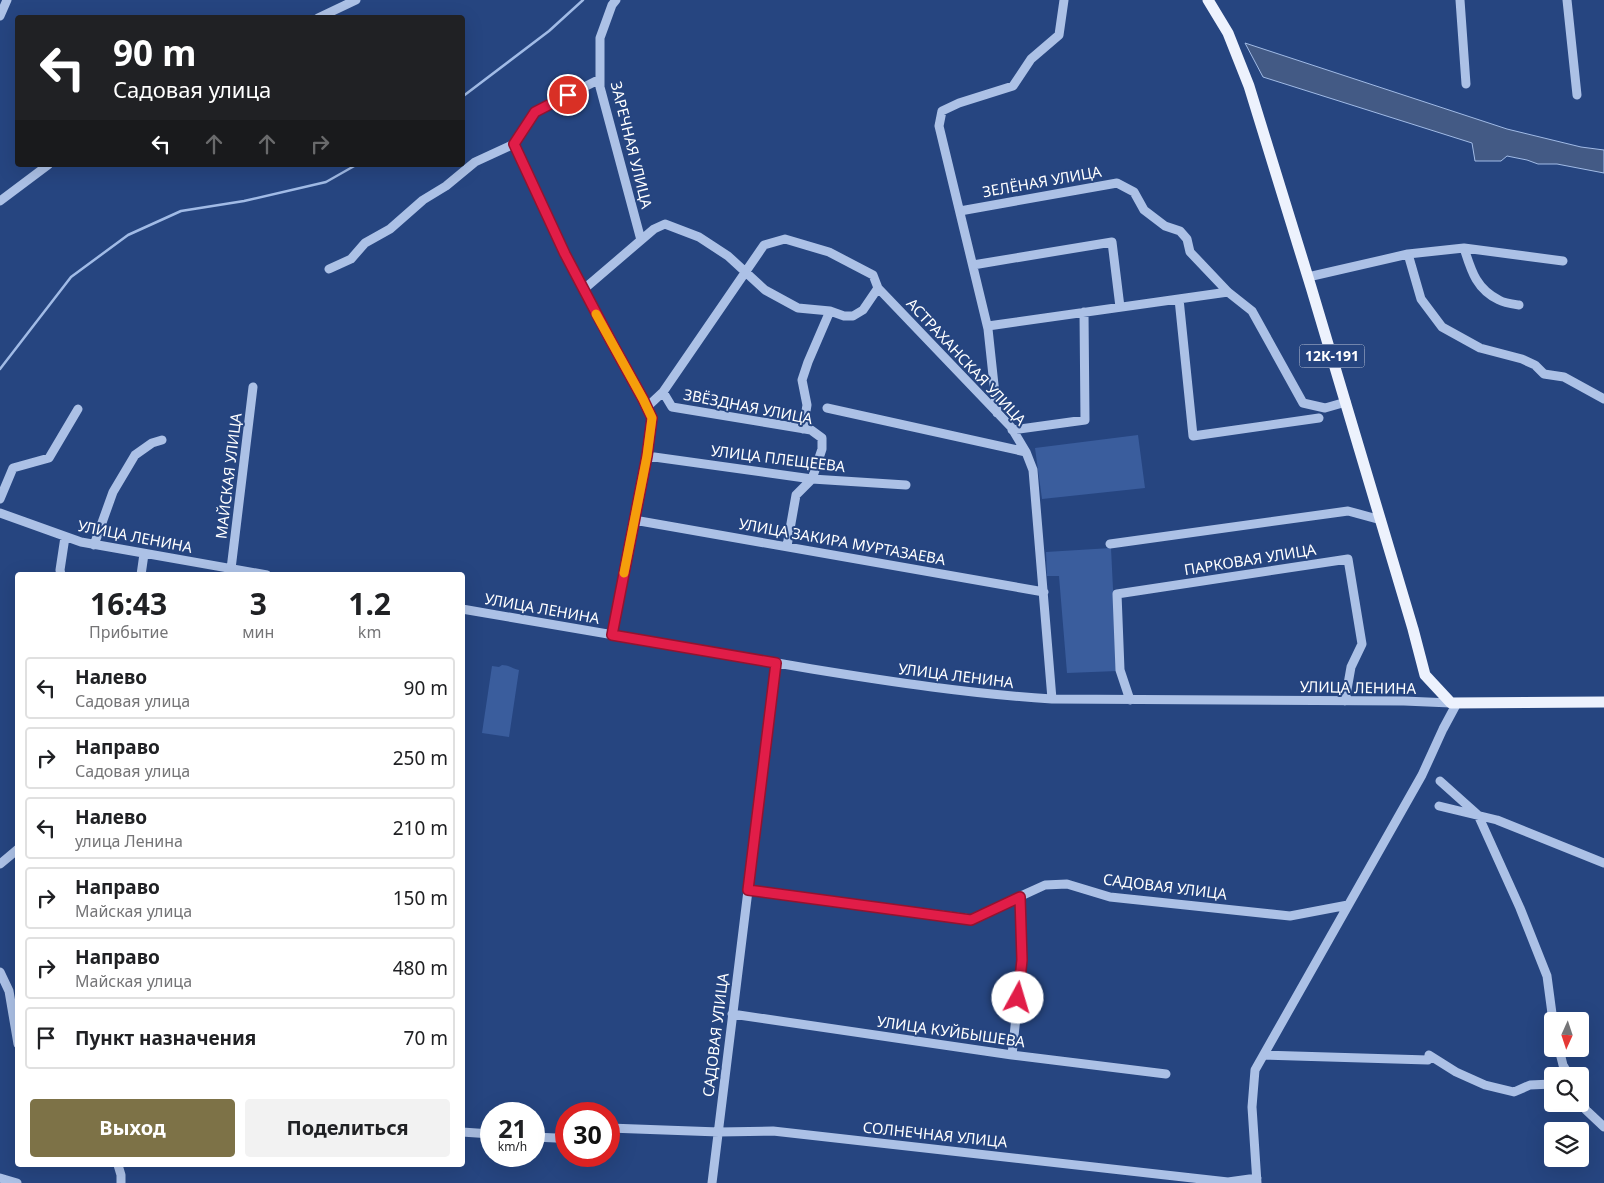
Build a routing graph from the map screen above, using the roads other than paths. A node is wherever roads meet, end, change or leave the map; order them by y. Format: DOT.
graph roads {
  1 [pos="7,0"];
  2 [pos="356,0"];
  3 [pos="616,0"];
  4 [pos="1064,0"];
  5 [pos="1460,0"];
  6 [pos="1567,0"];
  7 [pos="1210,2"];
  8 [pos="324,15"];
  9 [pos="0,16"];
  10 [pos="600,79"];
  11 [pos="1466,84"];
  12 [pos="1577,96"];
  13 [pos="514,144"];
  14 [pos="45,167"];
  15 [pos="0,201"];
  16 [pos="960,211"];
  17 [pos="641,240"];
  18 [pos="1464,248"];
  19 [pos="1408,254"];
  20 [pos="1564,261"];
  21 [pos="973,265"];
  22 [pos="329,269"];
  23 [pos="745,271"];
  24 [pos="1308,277"];
  25 [pos="878,288"];
  26 [pos="584,290"];
  27 [pos="1228,292"];
  28 [pos="1179,299"];
  29 [pos="1519,305"];
  30 [pos="1120,307"];
  31 [pos="830,311"];
  32 [pos="1084,312"];
  33 [pos="988,326"];
  34 [pos="253,387"];
  35 [pos="663,392"];
  36 [pos="1604,399"];
  37 [pos="1346,402"];
  38 [pos="647,407"];
  39 [pos="827,408"];
  40 [pos="78,409"];
  41 [pos="997,413"];
  42 [pos="1319,418"];
  43 [pos="803,429"];
  44 [pos="1012,430"];
  45 [pos="162,440"];
  46 [pos="1026,452"];
  47 [pos="647,456"];
  48 [pos="812,479"];
  49 [pos="906,485"];
  50 [pos="0,499"];
  51 [pos="0,514"];
  52 [pos="634,520"];
  53 [pos="1381,520"];
  54 [pos="65,537"];
  55 [pos="1110,544"];
  56 [pos="94,545"];
  57 [pos="787,546"];
  58 [pos="144,554"];
  59 [pos="231,569"];
  60 [pos="60,572"];
  61 [pos="141,572"];
  62 [pos="249,572"];
  63 [pos="1044,592"];
  64 [pos="465,610"];
  65 [pos="612,635"];
  66 [pos="776,663"];
  67 [pos="1052,699"];
  68 [pos="1130,700"];
  69 [pos="1345,701"];
  70 [pos="1604,702"];
  71 [pos="1454,703"];
  72 [pos="1440,781"];
  73 [pos="1439,806"];
  74 [pos="1478,815"];
  75 [pos="15,852"];
  76 [pos="1604,863"];
  77 [pos="0,864"];
  78 [pos="748,890"];
  79 [pos="1020,897"];
  80 [pos="1348,905"];
  81 [pos="0,972"];
  82 [pos="1552,1012"];
  83 [pos="732,1014"];
  84 [pos="15,1026"];
  85 [pos="1012,1055"];
  86 [pos="1264,1055"];
  87 [pos="1166,1074"];
  88 [pos="1544,1084"];
  89 [pos="1588,1112"];
  90 [pos="1604,1127"];
  91 [pos="620,1128"];
  92 [pos="465,1132"];
  93 [pos="719,1132"];
  94 [pos="480,1133"];
  95 [pos="0,1178"];
  96 [pos="121,1179"];
  97 [pos="1257,1180"];
  98 [pos="1235,1182"];
  99 [pos="17,1183"];
  100 [pos="128,1183"];
  101 [pos="712,1183"];
  1 -- 9 [label="street"];
  2 -- 8 [label="street"];
  3 -- 10 [label="street, ЗАРЕЧНАЯ УЛИЦА"];
  4 -- 16 [label="street"];
  5 -- 11 [label="street"];
  6 -- 12 [label="street"];
  7 -- 24 [label="main road, 12К-191"];
  10 -- 13 [label="street"];
  10 -- 17 [label="street, ЗАРЕЧНАЯ УЛИЦА"];
  13 -- 22 [label="street"];
  13 -- 26 [label="street"];
  14 -- 15 [label="street"];
  16 -- 21 [label="street"];
  16 -- 27 [label="street, ЗЕЛЁНАЯ УЛИЦА"];
  17 -- 23 [label="street"];
  17 -- 26 [label="street"];
  18 -- 19 [label="street"];
  18 -- 20 [label="street"];
  18 -- 29 [label="street"];
  19 -- 24 [label="street"];
  19 -- 36 [label="street"];
  21 -- 30 [label="street"];
  21 -- 33 [label="street"];
  23 -- 25 [label="street, АСТРАХАНСКАЯ УЛИЦА"];
  23 -- 31 [label="street"];
  23 -- 35 [label="street, АСТРАХАНСКАЯ УЛИЦА"];
  24 -- 37 [label="main road, 12К-191"];
  25 -- 31 [label="street"];
  25 -- 41 [label="street, АСТРАХАНСКАЯ УЛИЦА"];
  26 -- 38 [label="street"];
  27 -- 28 [label="street"];
  27 -- 37 [label="street, ЗЕЛЁНАЯ УЛИЦА"];
  28 -- 30 [label="street"];
  28 -- 42 [label="street"];
  30 -- 32 [label="street"];
  31 -- 43 [label="street"];
  32 -- 33 [label="street"];
  32 -- 44 [label="street"];
  33 -- 41 [label="street"];
  34 -- 59 [label="street, МАЙСКАЯ УЛИЦА"];
  35 -- 38 [label="street, АСТРАХАНСКАЯ УЛИЦА"];
  35 -- 43 [label="street, ЗВЁЗДНАЯ УЛИЦА"];
  37 -- 53 [label="main road, 12К-191"];
  38 -- 47 [label="street"];
  39 -- 46 [label="street, ЗВЁЗДНАЯ УЛИЦА"];
  40 -- 50 [label="street"];
  41 -- 44 [label="street, АСТРАХАНСКАЯ УЛИЦА"];
  43 -- 48 [label="street, ЗВЁЗДНАЯ УЛИЦА"];
  44 -- 46 [label="street, АСТРАХАНСКАЯ УЛИЦА"];
  45 -- 56 [label="street"];
  46 -- 63 [label="street, АСТРАХАНСКАЯ УЛИЦА"];
  47 -- 48 [label="street, УЛИЦА ПЛЕЩЕЕВА"];
  47 -- 52 [label="street"];
  48 -- 49 [label="street, УЛИЦА ПЛЕЩЕЕВА"];
  48 -- 57 [label="street"];
  51 -- 54 [label="street, УЛИЦА ЛЕНИНА"];
  52 -- 57 [label="street, УЛИЦА ЗАКИРА МУРТАЗАЕВА"];
  52 -- 65 [label="street"];
  53 -- 55 [label="street"];
  53 -- 71 [label="main road, 12К-191"];
  54 -- 56 [label="street, УЛИЦА ЛЕНИНА"];
  54 -- 60 [label="street"];
  56 -- 58 [label="street, УЛИЦА ЛЕНИНА"];
  57 -- 63 [label="street, УЛИЦА ЗАКИРА МУРТАЗАЕВА"];
  58 -- 59 [label="street, УЛИЦА ЛЕНИНА"];
  58 -- 61 [label="street"];
  59 -- 62 [label="street, УЛИЦА ЛЕНИНА"];
  63 -- 67 [label="street, АСТРАХАНСКАЯ УЛИЦА"];
  64 -- 65 [label="street, УЛИЦА ЛЕНИНА"];
  65 -- 66 [label="street, УЛИЦА ЛЕНИНА"];
  66 -- 67 [label="street, УЛИЦА ЛЕНИНА"];
  66 -- 78 [label="street, САДОВАЯ УЛИЦА"];
  67 -- 68 [label="street, УЛИЦА ЛЕНИНА"];
  68 -- 69 [label="street, УЛИЦА ЛЕНИНА"];
  68 -- 69 [label="street, ПАРКОВАЯ УЛИЦА"];
  69 -- 71 [label="street, УЛИЦА ЛЕНИНА"];
  70 -- 71 [label="main road"];
  71 -- 80 [label="street"];
  72 -- 74 [label="street"];
  73 -- 74 [label="street"];
  74 -- 76 [label="street"];
  74 -- 82 [label="street"];
  75 -- 77 [label="street"];
  78 -- 79 [label="street, САДОВАЯ УЛИЦА"];
  78 -- 83 [label="street, САДОВАЯ УЛИЦА"];
  79 -- 80 [label="street, САДОВАЯ УЛИЦА"];
  79 -- 85 [label="street"];
  80 -- 86 [label="street"];
  81 -- 84 [label="street"];
  83 -- 85 [label="street, УЛИЦА КУЙБЫШЕВА"];
  83 -- 93 [label="street, САДОВАЯ УЛИЦА"];
  85 -- 87 [label="street, УЛИЦА КУЙБЫШЕВА"];
  86 -- 88 [label="street"];
  86 -- 97 [label="street"];
  89 -- 90 [label="street"];
  91 -- 93 [label="street, СОЛНЕЧНАЯ УЛИЦА"];
  92 -- 94 [label="street"];
  93 -- 98 [label="street, СОЛНЕЧНАЯ УЛИЦА"];
  93 -- 101 [label="street, САДОВАЯ УЛИЦА"];
  95 -- 99 [label="street"];
  96 -- 100 [label="street"];
  97 -- 98 [label="street, СОЛНЕЧНАЯ УЛИЦА"];
}
